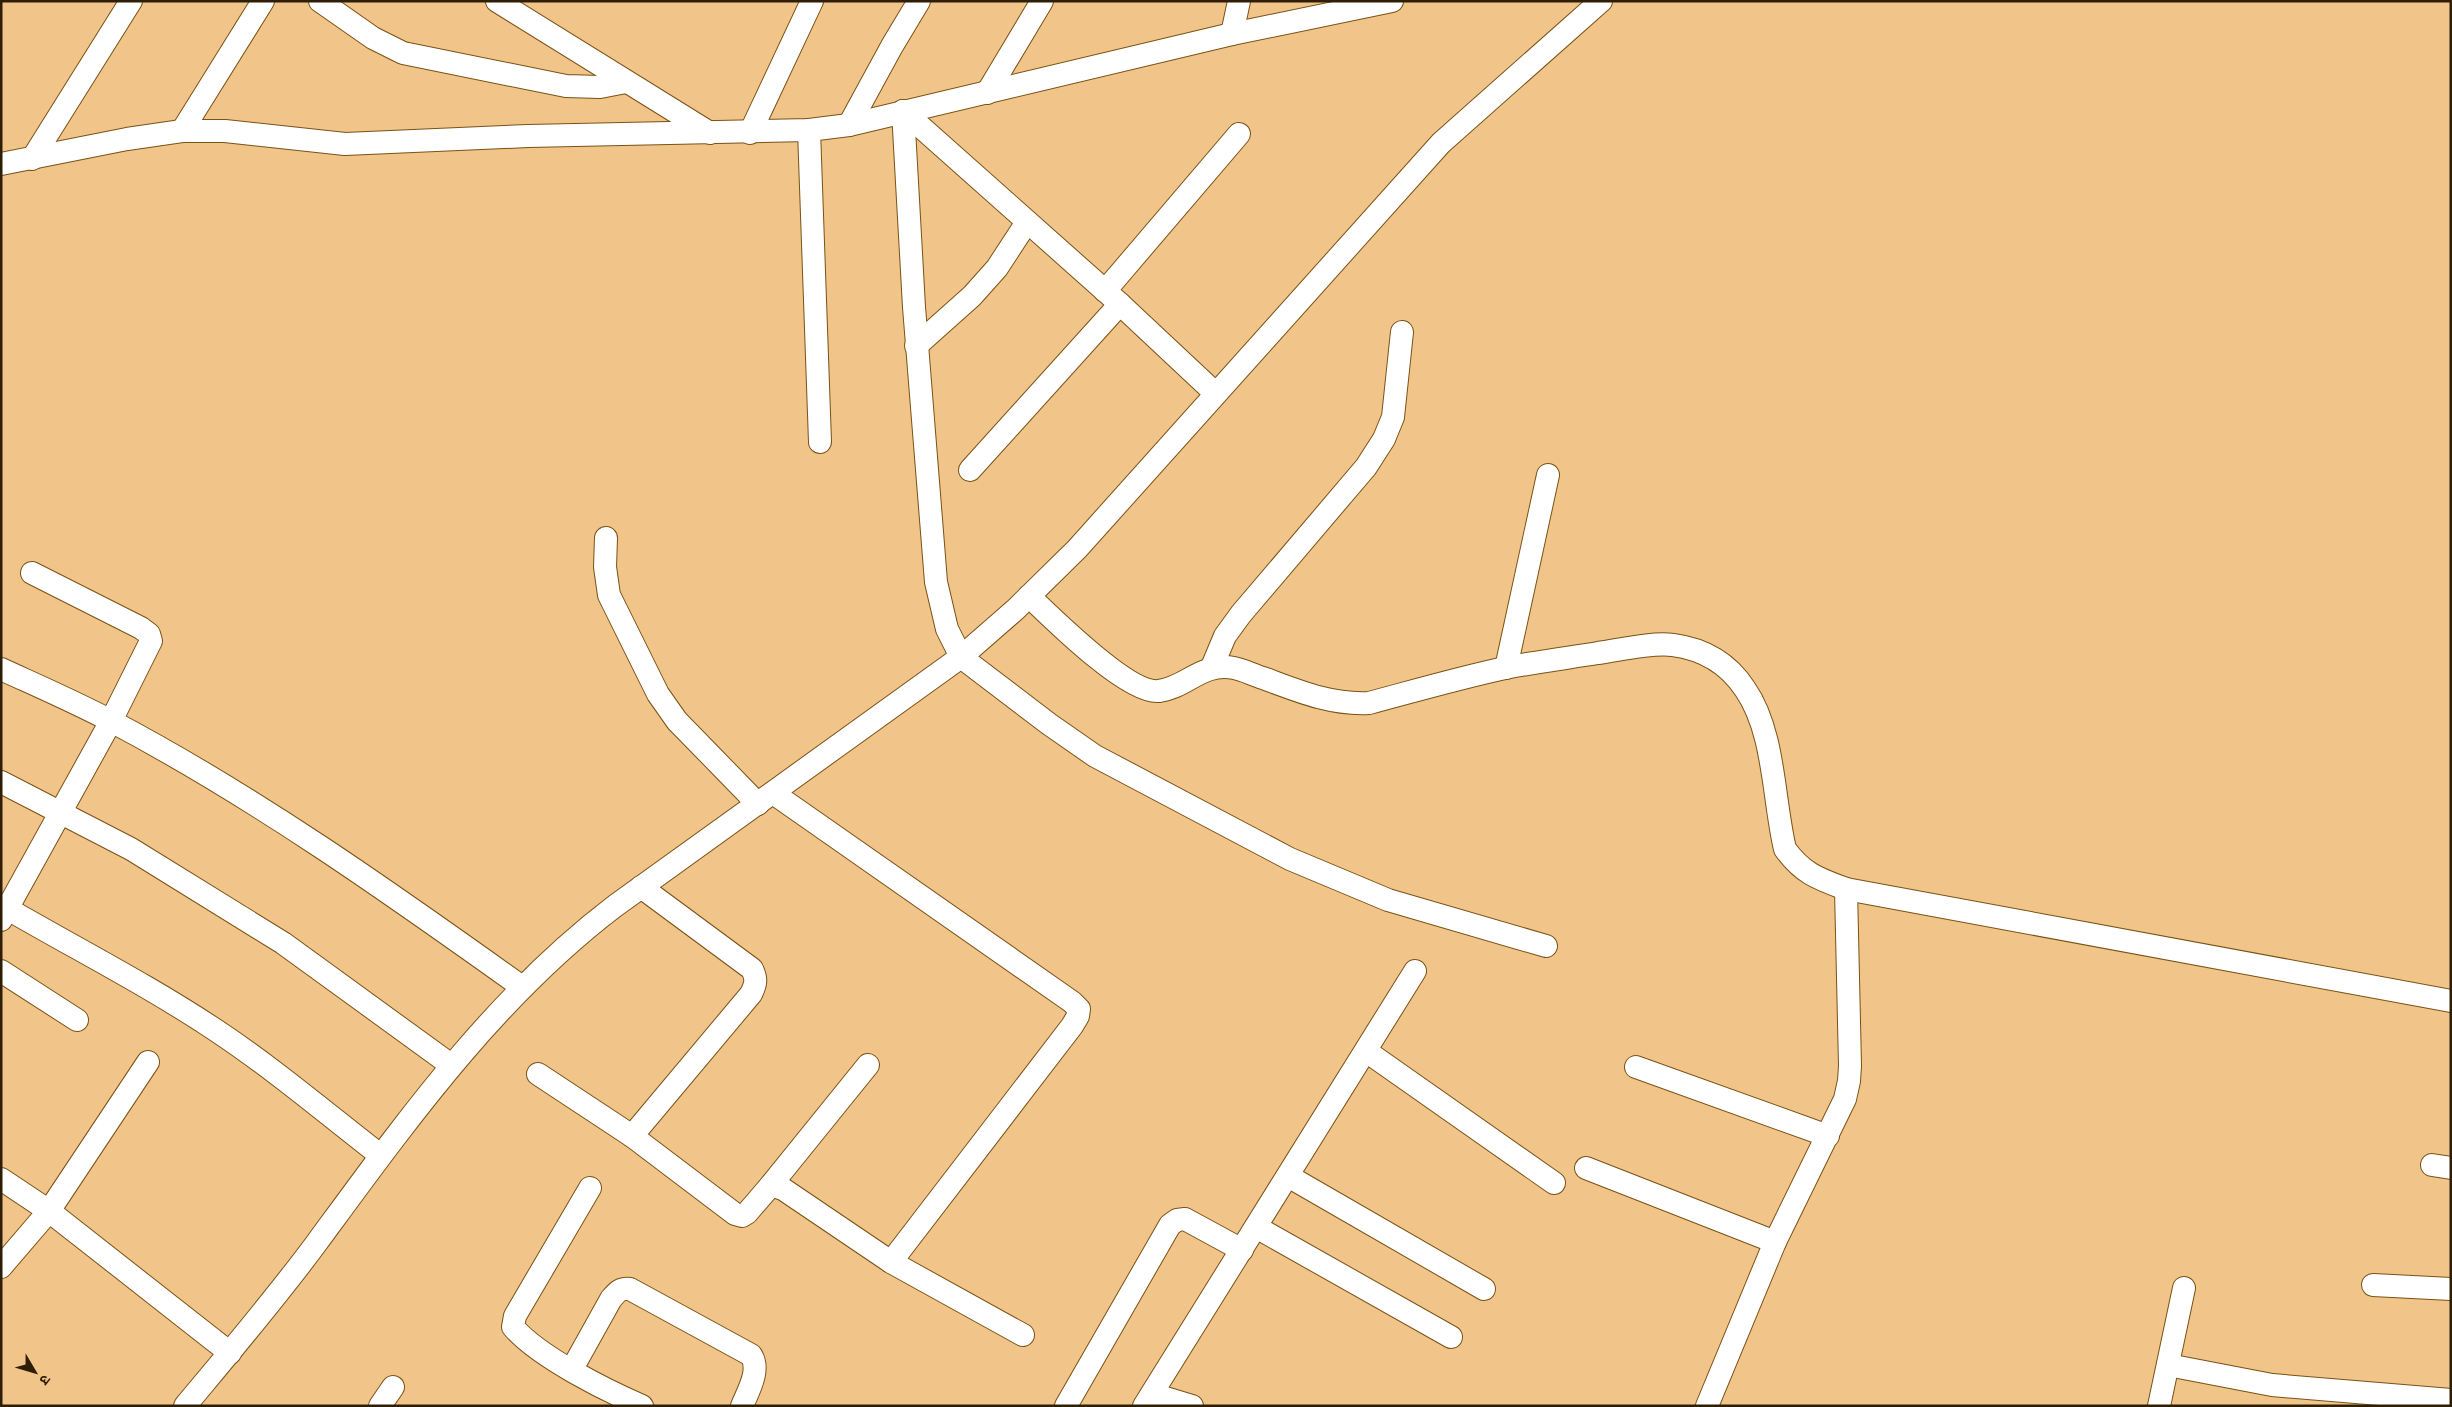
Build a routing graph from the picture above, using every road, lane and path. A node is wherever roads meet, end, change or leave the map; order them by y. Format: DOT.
graph roads {
  1 [pos="131,1"];
  2 [pos="262,1"];
  3 [pos="320,1"];
  4 [pos="497,1"];
  5 [pos="812,1"];
  6 [pos="919,1"];
  7 [pos="1042,1"];
  8 [pos="1239,1"];
  9 [pos="1392,1"];
  10 [pos="1601,1"];
  11 [pos="1232,34"];
  12 [pos="626,82"];
  13 [pos="987,92"];
  14 [pos="903,111"];
  15 [pos="849,125"];
  16 [pos="809,130"];
  17 [pos="182,131"];
  18 [pos="710,133"];
  19 [pos="750,133"];
  20 [pos="1239,134"];
  21 [pos="32,159"];
  22 [pos="1,164"];
  23 [pos="1027,222"];
  24 [pos="1112,298"];
  25 [pos="1402,332"];
  26 [pos="916,346"];
  27 [pos="1215,394"];
  28 [pos="820,442"];
  29 [pos="970,470"];
  30 [pos="1548,475"];
  31 [pos="606,538"];
  32 [pos="32,573"];
  33 [pos="1029,596"];
  34 [pos="961,657"];
  35 [pos="1212,667"];
  36 [pos="1506,668"];
  37 [pos="1,669"];
  38 [pos="111,721"];
  39 [pos="1,782"];
  40 [pos="765,799"];
  41 [pos="62,813"];
  42 [pos="641,887"];
  43 [pos="1846,889"];
  44 [pos="4,911"];
  45 [pos="1546,946"];
  46 [pos="1,971"];
  47 [pos="1415,971"];
  48 [pos="522,987"];
  49 [pos="2451,1000"];
  50 [pos="77,1020"];
  51 [pos="1366,1051"];
  52 [pos="148,1062"];
  53 [pos="451,1065"];
  54 [pos="868,1065"];
  55 [pos="1636,1067"];
  56 [pos="538,1074"];
  57 [pos="632,1136"];
  58 [pos="1828,1136"];
  59 [pos="380,1155"];
  60 [pos="1586,1168"];
  61 [pos="1288,1176"];
  62 [pos="1,1179"];
  63 [pos="1554,1183"];
  64 [pos="771,1185"];
  65 [pos="590,1188"];
  66 [pos="49,1211"];
  67 [pos="1256,1227"];
  68 [pos="1775,1242"];
  69 [pos="1242,1250"];
  70 [pos="891,1262"];
  71 [pos="1,1267"];
  72 [pos="2374,1285"];
  73 [pos="2184,1288"];
  74 [pos="1484,1289"];
  75 [pos="2451,1289"];
  76 [pos="1023,1336"];
  77 [pos="1451,1337"];
  78 [pos="230,1353"];
  79 [pos="2168,1365"];
  80 [pos="572,1369"];
  81 [pos="2272,1385"];
  82 [pos="393,1387"];
  83 [pos="1148,1400"];
  84 [pos="2451,1400"];
  85 [pos="185,1406"];
  86 [pos="380,1406"];
  87 [pos="642,1406"];
  88 [pos="742,1406"];
  89 [pos="1066,1406"];
  90 [pos="1192,1406"];
  91 [pos="1707,1406"];
  92 [pos="2159,1406"];
  93 [pos="2283,1406"];
  1 -- 21 [label="street"];
  2 -- 17 [label="street"];
  3 -- 12 [label="street"];
  4 -- 12 [label="street"];
  5 -- 19 [label="street"];
  6 -- 15 [label="street"];
  7 -- 13 [label="street"];
  8 -- 11 [label="street"];
  9 -- 11 [label="street"];
  10 -- 27 [label="street"];
  11 -- 13 [label="street"];
  12 -- 18 [label="street"];
  13 -- 14 [label="street"];
  14 -- 15 [label="street"];
  14 -- 23 [label="street"];
  14 -- 26 [label="street"];
  15 -- 16 [label="street"];
  16 -- 19 [label="street"];
  16 -- 28 [label="street"];
  17 -- 18 [label="street"];
  17 -- 21 [label="street"];
  18 -- 19 [label="street"];
  20 -- 24 [label="street"];
  21 -- 22 [label="street"];
  23 -- 24 [label="street"];
  23 -- 26 [label="street"];
  24 -- 27 [label="street"];
  24 -- 29 [label="street"];
  25 -- 35 [label="street"];
  26 -- 34 [label="street"];
  27 -- 33 [label="street"];
  30 -- 36 [label="street"];
  31 -- 40 [label="street"];
  32 -- 38 [label="street"];
  33 -- 34 [label="street"];
  33 -- 35 [label="street"];
  34 -- 40 [label="street"];
  34 -- 45 [label="street"];
  35 -- 36 [label="street"];
  36 -- 43 [label="street"];
  37 -- 38 [label="street"];
  38 -- 41 [label="street"];
  38 -- 48 [label="street"];
  39 -- 41 [label="street"];
  40 -- 42 [label="street"];
  40 -- 70 [label="street"];
  41 -- 44 [label="street"];
  41 -- 53 [label="street"];
  42 -- 48 [label="street"];
  42 -- 57 [label="street"];
  43 -- 49 [label="street"];
  43 -- 58 [label="street"];
  44 -- 59 [label="street"];
  46 -- 50 [label="street"];
  47 -- 51 [label="street"];
  48 -- 53 [label="street"];
  51 -- 61 [label="street"];
  51 -- 63 [label="street"];
  52 -- 66 [label="street"];
  53 -- 59 [label="street"];
  54 -- 64 [label="street"];
  55 -- 58 [label="street"];
  56 -- 57 [label="street"];
  57 -- 64 [label="street"];
  58 -- 68 [label="street"];
  59 -- 78 [label="street"];
  60 -- 68 [label="street"];
  61 -- 67 [label="street"];
  61 -- 74 [label="street"];
  62 -- 66 [label="street"];
  64 -- 70 [label="street"];
  65 -- 80 [label="street"];
  66 -- 71 [label="street"];
  66 -- 78 [label="street"];
  67 -- 69 [label="street"];
  67 -- 77 [label="street"];
  68 -- 91 [label="street"];
  69 -- 83 [label="street"];
  69 -- 89 [label="street"];
  70 -- 76 [label="street"];
  72 -- 75 [label="street"];
  73 -- 79 [label="street"];
  78 -- 85 [label="street"];
  79 -- 81 [label="street"];
  79 -- 92 [label="street"];
  80 -- 87 [label="street"];
  80 -- 88 [label="street"];
  81 -- 84 [label="street"];
  81 -- 93 [label="street"];
  82 -- 86 [label="street"];
  83 -- 90 [label="street"];
}
